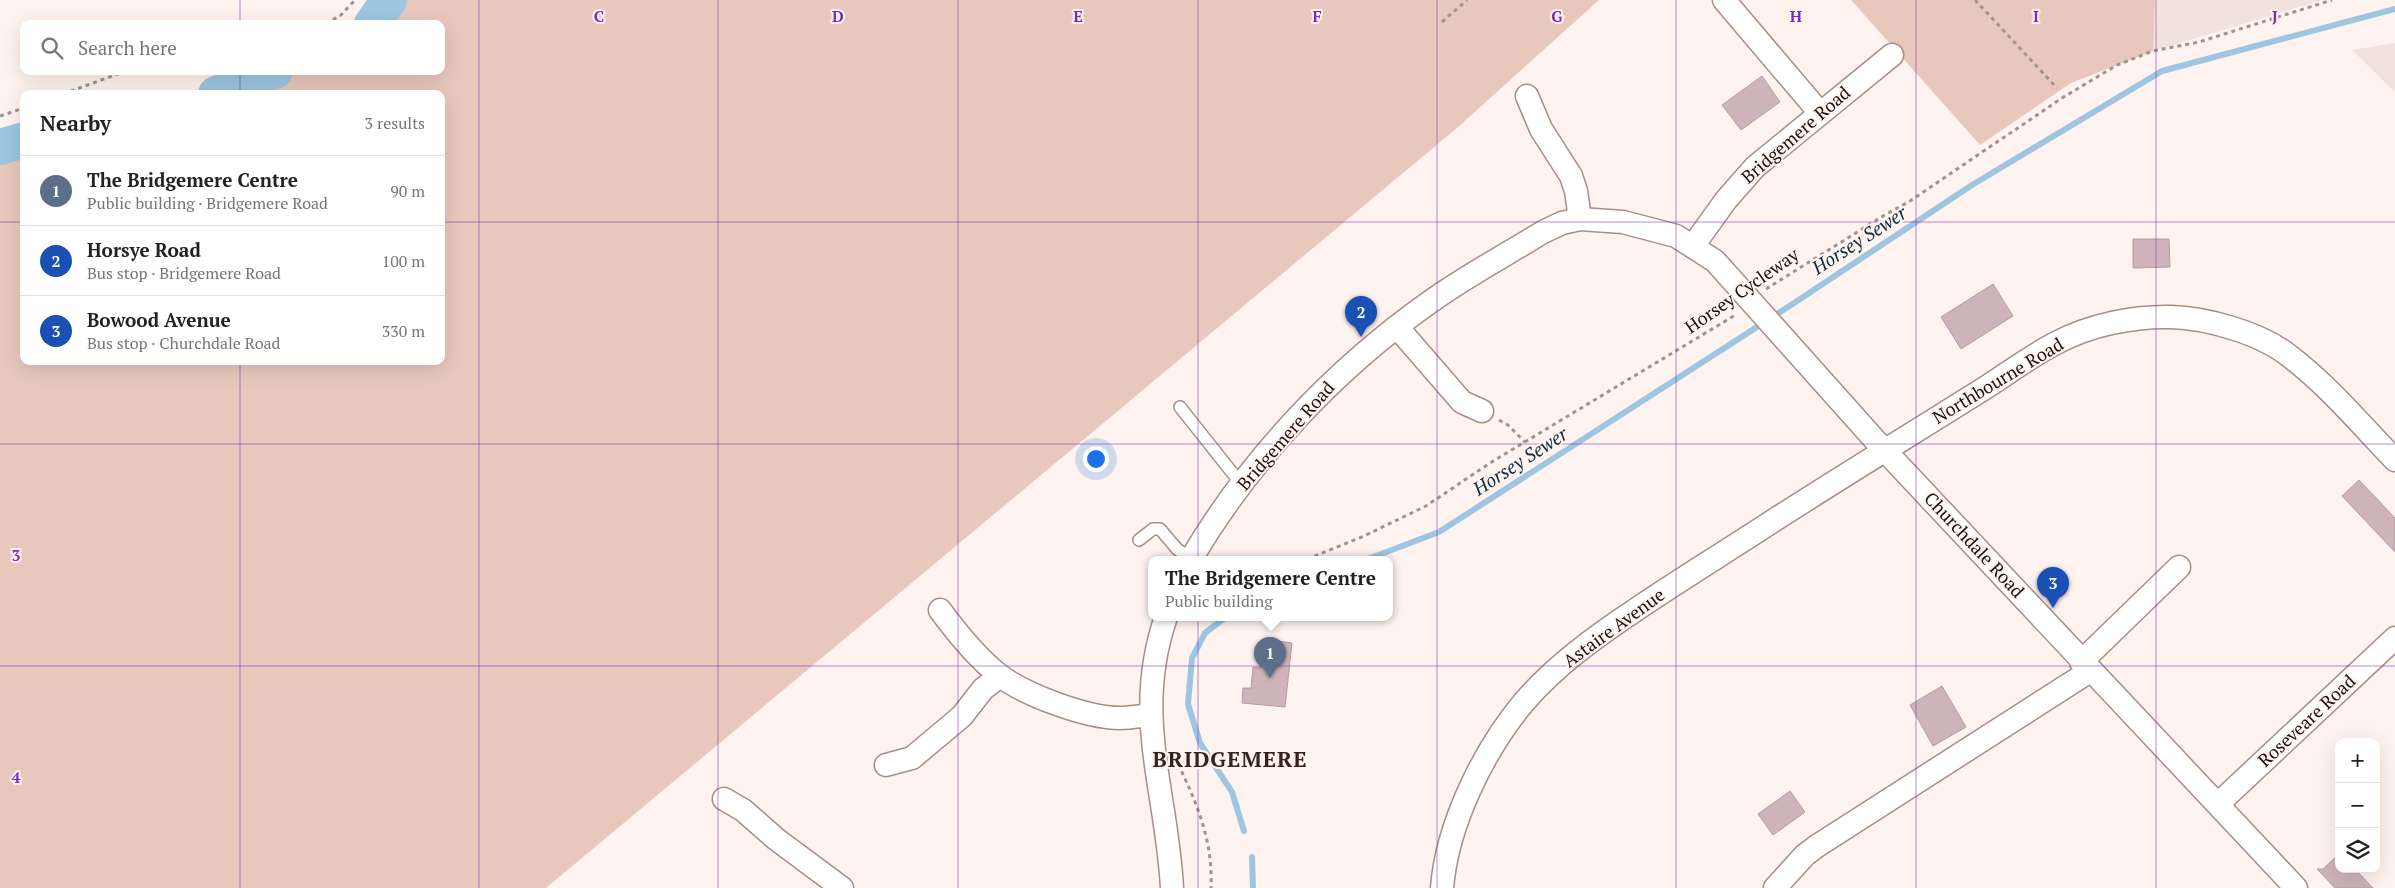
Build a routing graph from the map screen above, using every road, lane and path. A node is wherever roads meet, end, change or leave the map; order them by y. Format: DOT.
graph roads {
  1 [pos="355,0"];
  2 [pos="1467,0"];
  3 [pos="1724,0"];
  4 [pos="1975,0"];
  5 [pos="2332,0"];
  6 [pos="333,20"];
  7 [pos="1442,22"];
  8 [pos="1892,55"];
  9 [pos="115,75"];
  10 [pos="2057,88"];
  11 [pos="74,90"];
  12 [pos="1527,96"];
  13 [pos="20,109"];
  14 [pos="1820,113"];
  15 [pos="0,116"];
  16 [pos="1580,219"];
  17 [pos="1693,246"];
  18 [pos="1756,306"];
  19 [pos="1397,327"];
  20 [pos="1180,408"];
  21 [pos="1482,411"];
  22 [pos="1525,442"];
  23 [pos="1885,450"];
  24 [pos="2395,460"];
  25 [pos="1242,485"];
  26 [pos="1139,540"];
  27 [pos="1186,556"];
  28 [pos="1193,556"];
  29 [pos="1314,556"];
  30 [pos="2179,567"];
  31 [pos="940,610"];
  32 [pos="1165,621"];
  33 [pos="2395,638"];
  34 [pos="2086,666"];
  35 [pos="1000,676"];
  36 [pos="1151,716"];
  37 [pos="1175,758"];
  38 [pos="886,765"];
  39 [pos="724,799"];
  40 [pos="2218,804"];
  41 [pos="2287,885"];
  42 [pos="842,888"];
  43 [pos="1172,888"];
  44 [pos="1211,888"];
  45 [pos="1442,888"];
  46 [pos="1775,888"];
  1 -- 6 [label="path"];
  2 -- 7 [label="path"];
  3 -- 14 [label="street"];
  4 -- 10 [label="path"];
  5 -- 18 [label="path, Horsey Cycleway"];
  8 -- 14 [label="street, Bridgemere Road"];
  9 -- 11 [label="path"];
  12 -- 16 [label="street"];
  13 -- 15 [label="path"];
  14 -- 17 [label="street, Bridgemere Road"];
  16 -- 17 [label="street, Bridgemere Road"];
  16 -- 19 [label="street, Bridgemere Road"];
  17 -- 18 [label="street, Churchdale Road"];
  18 -- 22 [label="path, Horsey Cycleway"];
  18 -- 23 [label="street, Churchdale Road"];
  19 -- 21 [label="street"];
  19 -- 25 [label="street, Bridgemere Road"];
  20 -- 25 [label="lane"];
  21 -- 22 [label="path"];
  22 -- 29 [label="path, Horsey Cycleway"];
  23 -- 24 [label="street, Northbourne Road"];
  23 -- 34 [label="street, Churchdale Road"];
  23 -- 45 [label="street, Astaire Avenue"];
  25 -- 28 [label="street, Bridgemere Road"];
  26 -- 27 [label="lane"];
  30 -- 34 [label="street"];
  31 -- 35 [label="street"];
  32 -- 36 [label="street"];
  33 -- 40 [label="street, Roseveare Road"];
  34 -- 40 [label="street, Churchdale Road"];
  34 -- 46 [label="street"];
  35 -- 36 [label="street"];
  35 -- 38 [label="street"];
  36 -- 43 [label="street"];
  37 -- 44 [label="path"];
  39 -- 42 [label="street"];
  40 -- 41 [label="street, Churchdale Road"];
}
